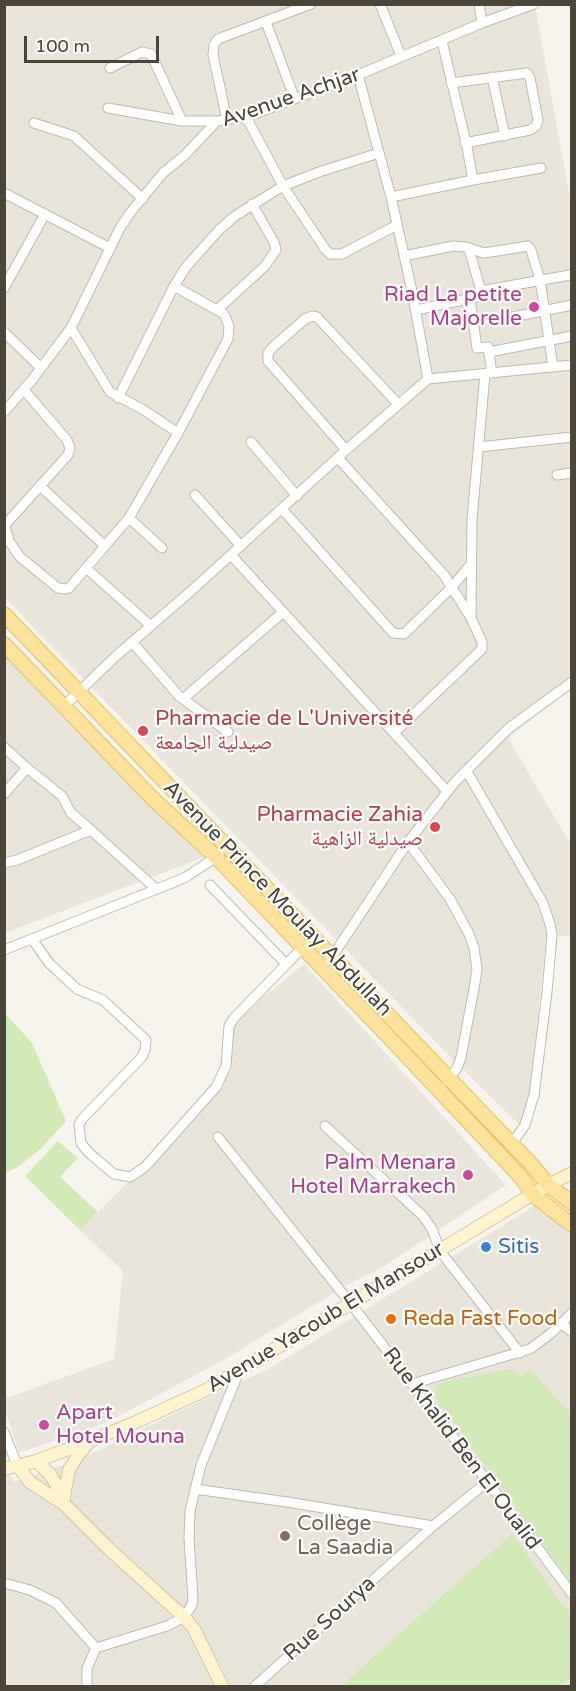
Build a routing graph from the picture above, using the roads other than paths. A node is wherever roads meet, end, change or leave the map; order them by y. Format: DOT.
graph roads {
  1 [pos="311,4"];
  2 [pos="380,4"];
  3 [pos="479,4"];
  4 [pos="534,4"];
  5 [pos="266,22"];
  6 [pos="482,23"];
  7 [pos="442,41"];
  8 [pos="401,56"];
  9 [pos="110,68"];
  10 [pos="358,75"];
  11 [pos="492,77"];
  12 [pos="451,83"];
  13 [pos="294,97"];
  14 [pos="108,108"];
  15 [pos="246,117"];
  16 [pos="228,120"];
  17 [pos="182,121"];
  18 [pos="217,121"];
  19 [pos="34,123"];
  20 [pos="505,136"];
  21 [pos="465,143"];
  22 [pos="379,153"];
  23 [pos="541,168"];
  24 [pos="472,180"];
  25 [pos="283,186"];
  26 [pos="4,193"];
  27 [pos="391,197"];
  28 [pos="143,199"];
  29 [pos="252,204"];
  30 [pos="45,214"];
  31 [pos="397,225"];
  32 [pos="110,248"];
  33 [pos="469,249"];
  34 [pos="404,256"];
  35 [pos="570,275"];
  36 [pos="540,280"];
  37 [pos="174,286"];
  38 [pos="4,288"];
  39 [pos="481,291"];
  40 [pos="470,299"];
  41 [pos="572,305"];
  42 [pos="217,310"];
  43 [pos="416,310"];
  44 [pos="544,311"];
  45 [pos="508,318"];
  46 [pos="71,328"];
  47 [pos="4,332"];
  48 [pos="572,336"];
  49 [pos="549,340"];
  50 [pos="489,352"];
  51 [pos="572,365"];
  52 [pos="553,367"];
  53 [pos="40,368"];
  54 [pos="488,374"];
  55 [pos="428,379"];
  56 [pos="24,390"];
  57 [pos="118,398"];
  58 [pos="398,404"];
  59 [pos="4,412"];
  60 [pos="178,434"];
  61 [pos="572,437"];
  62 [pos="251,442"];
  63 [pos="479,447"];
  64 [pos="346,450"];
  65 [pos="338,458"];
  66 [pos="572,473"];
  67 [pos="557,475"];
  68 [pos="40,486"];
  69 [pos="195,495"];
  70 [pos="297,496"];
  71 [pos="282,509"];
  72 [pos="129,518"];
  73 [pos="5,524"];
  74 [pos="105,546"];
  75 [pos="241,546"];
  76 [pos="162,548"];
  77 [pos="231,555"];
  78 [pos="471,564"];
  79 [pos="86,568"];
  80 [pos="452,587"];
  81 [pos="282,613"];
  82 [pos="4,614"];
  83 [pos="471,618"];
  84 [pos="151,626"];
  85 [pos="132,642"];
  86 [pos="4,644"];
  87 [pos="572,682"];
  88 [pos="79,692"];
  89 [pos="183,699"];
  90 [pos="64,706"];
  91 [pos="228,732"];
  92 [pos="395,732"];
  93 [pos="4,747"];
  94 [pos="27,768"];
  95 [pos="466,770"];
  96 [pos="447,791"];
  97 [pos="4,794"];
  98 [pos="91,830"];
  99 [pos="408,842"];
  100 [pos="228,848"];
  101 [pos="216,857"];
  102 [pos="4,863"];
  103 [pos="210,885"];
  104 [pos="156,889"];
  105 [pos="314,937"];
  106 [pos="32,939"];
  107 [pos="302,948"];
  108 [pos="4,950"];
  109 [pos="332,957"];
  110 [pos="286,964"];
  111 [pos="322,968"];
  112 [pos="419,1058"];
  113 [pos="444,1085"];
  114 [pos="325,1126"];
  115 [pos="218,1137"];
  116 [pos="511,1145"];
  117 [pos="572,1173"];
  118 [pos="548,1185"];
  119 [pos="532,1195"];
  120 [pos="572,1203"];
  121 [pos="572,1225"];
  122 [pos="440,1251"];
  123 [pos="350,1304"];
  124 [pos="572,1313"];
  125 [pos="561,1323"];
  126 [pos="572,1332"];
  127 [pos="520,1353"];
  128 [pos="240,1369"];
  129 [pos="412,1384"];
  130 [pos="4,1432"];
  131 [pos="90,1441"];
  132 [pos="36,1461"];
  133 [pos="11,1467"];
  134 [pos="487,1482"];
  135 [pos="195,1489"];
  136 [pos="64,1500"];
  137 [pos="433,1526"];
  138 [pos="4,1583"];
  139 [pos="572,1594"];
  140 [pos="184,1617"];
  141 [pos="96,1648"];
  142 [pos="87,1686"];
  143 [pos="222,1686"];
  144 [pos="255,1686"];
  1 -- 5 [label="street"];
  2 -- 8 [label="street"];
  3 -- 6 [label="street"];
  4 -- 6 [label="street, Avenue Achjar"];
  5 -- 13 [label="street"];
  5 -- 16 [label="street"];
  6 -- 7 [label="street, Avenue Achjar"];
  7 -- 8 [label="street, Avenue Achjar"];
  7 -- 12 [label="street"];
  8 -- 10 [label="street, Avenue Achjar"];
  9 -- 17 [label="street"];
  10 -- 13 [label="street, Avenue Achjar"];
  10 -- 22 [label="street"];
  11 -- 12 [label="street"];
  11 -- 20 [label="street"];
  11 -- 20 [label="street"];
  12 -- 21 [label="street"];
  13 -- 15 [label="street, Avenue Achjar"];
  14 -- 17 [label="street"];
  15 -- 16 [label="street, Avenue Achjar"];
  15 -- 25 [label="street"];
  16 -- 18 [label="street, Avenue Achjar"];
  17 -- 18 [label="street"];
  18 -- 28 [label="street, Avenue Achjar"];
  19 -- 28 [label="street"];
  20 -- 21 [label="street"];
  21 -- 24 [label="street"];
  22 -- 25 [label="street"];
  22 -- 27 [label="street"];
  23 -- 24 [label="street"];
  24 -- 27 [label="street"];
  25 -- 29 [label="street"];
  25 -- 31 [label="street"];
  26 -- 30 [label="street"];
  27 -- 31 [label="street"];
  28 -- 32 [label="street, Avenue Achjar"];
  29 -- 37 [label="street"];
  29 -- 42 [label="street"];
  30 -- 32 [label="street"];
  30 -- 38 [label="street"];
  31 -- 34 [label="street"];
  32 -- 46 [label="street, Avenue Achjar"];
  33 -- 34 [label="street"];
  33 -- 36 [label="street"];
  33 -- 39 [label="street"];
  34 -- 43 [label="street"];
  35 -- 36 [label="street"];
  36 -- 39 [label="street"];
  36 -- 44 [label="street"];
  37 -- 42 [label="street"];
  37 -- 57 [label="street"];
  39 -- 40 [label="street"];
  40 -- 43 [label="street"];
  40 -- 50 [label="street"];
  41 -- 44 [label="street"];
  42 -- 60 [label="street"];
  43 -- 55 [label="street"];
  44 -- 45 [label="street"];
  44 -- 49 [label="street"];
  46 -- 53 [label="street, Avenue Achjar"];
  46 -- 57 [label="street"];
  47 -- 53 [label="street"];
  48 -- 49 [label="street"];
  49 -- 50 [label="street"];
  49 -- 52 [label="street"];
  50 -- 54 [label="street"];
  51 -- 52 [label="street"];
  52 -- 54 [label="street"];
  53 -- 56 [label="street, Avenue Achjar"];
  54 -- 55 [label="street"];
  54 -- 63 [label="street"];
  55 -- 58 [label="street"];
  56 -- 59 [label="street, Avenue Achjar"];
  56 -- 68 [label="street"];
  57 -- 60 [label="street"];
  58 -- 64 [label="street"];
  58 -- 64 [label="street"];
  60 -- 72 [label="street"];
  61 -- 63 [label="street"];
  62 -- 70 [label="street"];
  63 -- 78 [label="street"];
  64 -- 65 [label="street"];
  65 -- 70 [label="street"];
  65 -- 80 [label="street"];
  66 -- 67 [label="street"];
  68 -- 73 [label="street"];
  68 -- 74 [label="street"];
  69 -- 75 [label="street"];
  70 -- 71 [label="street"];
  71 -- 75 [label="street"];
  71 -- 80 [label="street"];
  72 -- 74 [label="street"];
  72 -- 76 [label="street"];
  73 -- 79 [label="street"];
  74 -- 79 [label="street"];
  75 -- 77 [label="street"];
  77 -- 81 [label="street"];
  77 -- 84 [label="street"];
  78 -- 80 [label="street"];
  78 -- 83 [label="street"];
  79 -- 84 [label="street"];
  80 -- 83 [label="street"];
  81 -- 89 [label="street"];
  81 -- 92 [label="street"];
  82 -- 88 [label="main road, Avenue Prince Moulay Abdullah"];
  83 -- 92 [label="street"];
  84 -- 85 [label="street"];
  85 -- 88 [label="street"];
  85 -- 89 [label="street"];
  86 -- 90 [label="main road, Avenue Prince Moulay Abdullah"];
  87 -- 95 [label="street"];
  88 -- 90 [label="street"];
  88 -- 100 [label="main road, Avenue Prince Moulay Abdullah"];
  89 -- 91 [label="street"];
  90 -- 101 [label="main road, Avenue Prince Moulay Abdullah"];
  92 -- 96 [label="street"];
  93 -- 94 [label="street"];
  94 -- 97 [label="street"];
  94 -- 98 [label="street"];
  95 -- 96 [label="street"];
  95 -- 116 [label="street"];
  96 -- 99 [label="street"];
  98 -- 102 [label="street"];
  98 -- 104 [label="street"];
  99 -- 109 [label="street"];
  99 -- 113 [label="street"];
  100 -- 101 [label="street"];
  100 -- 105 [label="main road, Avenue Prince Moulay Abdullah"];
  101 -- 104 [label="street"];
  101 -- 107 [label="main road, Avenue Prince Moulay Abdullah"];
  103 -- 110 [label="street"];
  104 -- 106 [label="street"];
  105 -- 107 [label="street"];
  105 -- 109 [label="main road, Avenue Prince Moulay Abdullah"];
  106 -- 108 [label="street"];
  106 -- 110 [label="street"];
  107 -- 110 [label="street"];
  107 -- 111 [label="main road, Avenue Prince Moulay Abdullah"];
  109 -- 111 [label="street"];
  109 -- 112 [label="main road, Avenue Prince Moulay Abdullah"];
  111 -- 112 [label="main road, Avenue Prince Moulay Abdullah"];
  112 -- 113 [label="main road, Avenue Prince Moulay Abdullah"];
  113 -- 116 [label="main road, Avenue Prince Moulay Abdullah"];
  113 -- 119 [label="main road, Avenue Prince Moulay Abdullah"];
  114 -- 122 [label="street"];
  115 -- 123 [label="street, Rue Khalid Ben El Oualid"];
  116 -- 118 [label="main road, Avenue Prince Moulay Abdullah"];
  117 -- 118 [label="main road, Avenue Yacoub El Mansour"];
  118 -- 119 [label="main road, Avenue Yacoub El Mansour"];
  118 -- 120 [label="main road, Avenue Prince Moulay Abdullah"];
  119 -- 121 [label="main road, Avenue Prince Moulay Abdullah"];
  119 -- 122 [label="main road, Avenue Yacoub El Mansour"];
  122 -- 123 [label="main road, Avenue Yacoub El Mansour"];
  122 -- 127 [label="street"];
  123 -- 128 [label="main road, Avenue Yacoub El Mansour"];
  123 -- 129 [label="street, Rue Khalid Ben El Oualid"];
  124 -- 125 [label="street"];
  125 -- 126 [label="street"];
  125 -- 127 [label="street"];
  127 -- 129 [label="street"];
  128 -- 131 [label="main road, Avenue Yacoub El Mansour"];
  128 -- 135 [label="street"];
  129 -- 134 [label="street, Rue Khalid Ben El Oualid"];
  130 -- 133 [label="street"];
  131 -- 132 [label="main road, Avenue Yacoub El Mansour"];
  131 -- 136 [label="main road"];
  132 -- 133 [label="main road, Avenue Yacoub El Mansour"];
  132 -- 136 [label="main road"];
  133 -- 136 [label="main road"];
  134 -- 137 [label="street, Rue Sourya"];
  134 -- 139 [label="street, Rue Khalid Ben El Oualid"];
  135 -- 137 [label="street"];
  135 -- 140 [label="street"];
  136 -- 140 [label="main road"];
  137 -- 144 [label="street, Rue Sourya"];
  138 -- 141 [label="street"];
  140 -- 141 [label="street"];
  140 -- 143 [label="main road"];
  141 -- 142 [label="street"];
}
